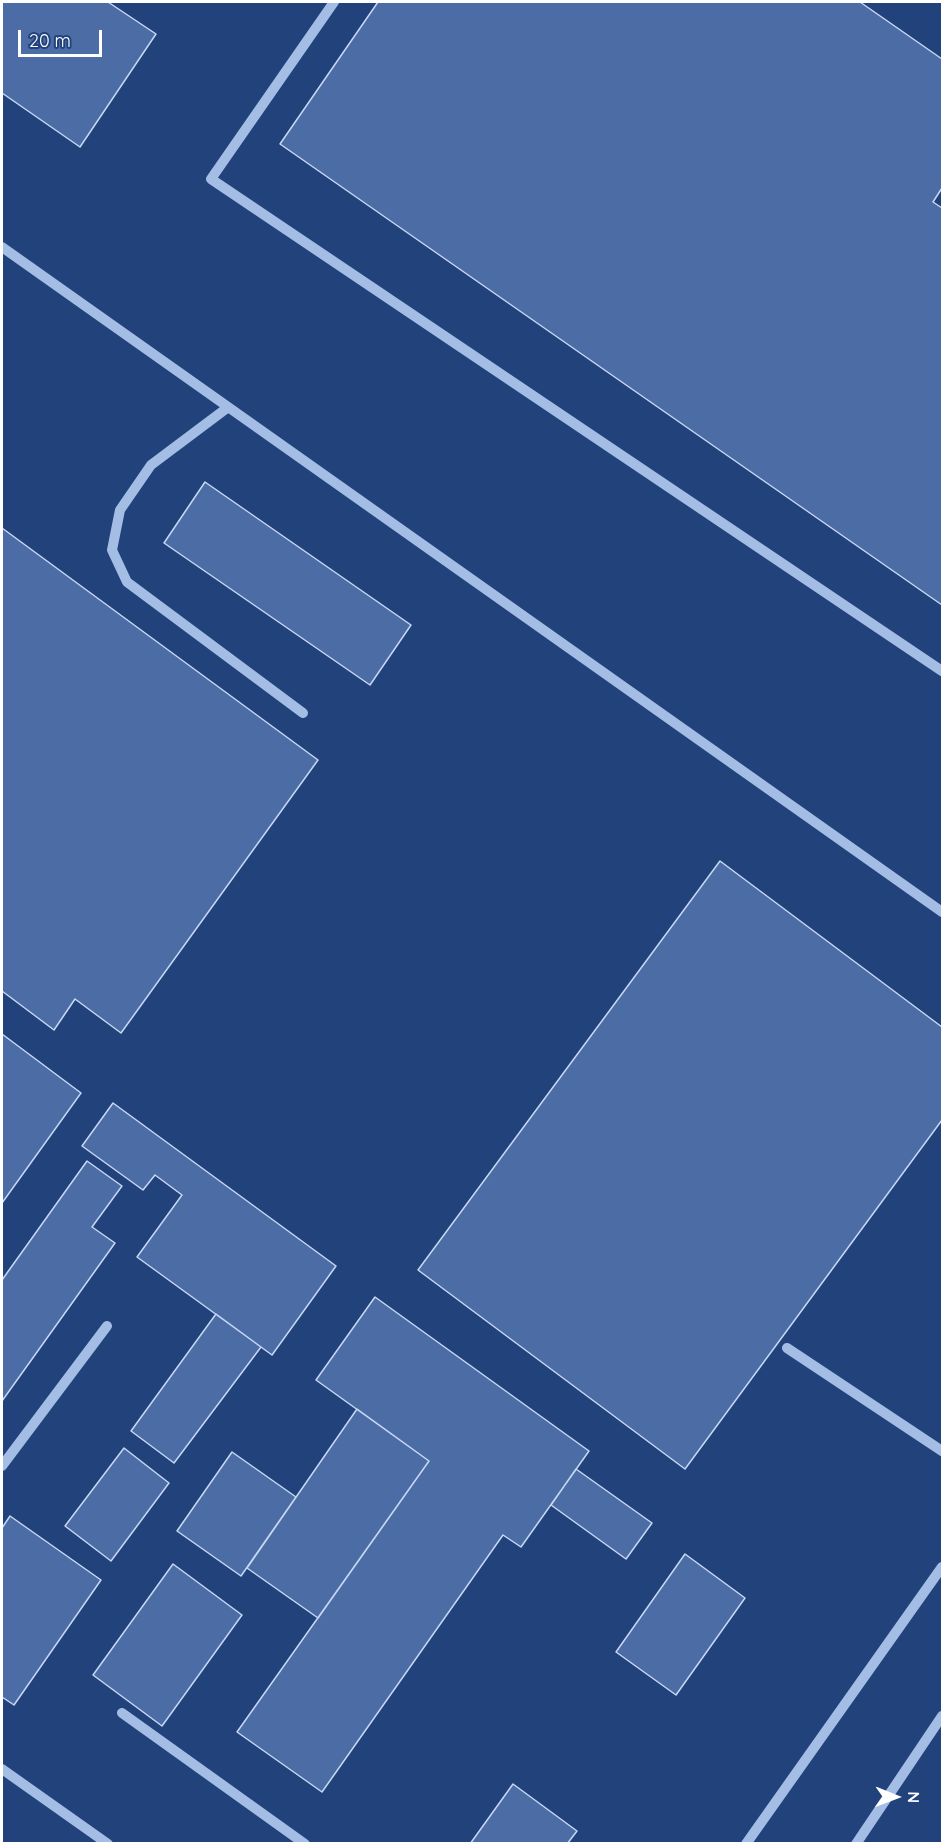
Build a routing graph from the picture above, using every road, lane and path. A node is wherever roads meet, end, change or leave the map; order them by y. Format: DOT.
graph roads {
  1 [pos="334,2"];
  2 [pos="2,248"];
  3 [pos="226,408"];
  4 [pos="942,671"];
  5 [pos="303,713"];
  6 [pos="942,912"];
  7 [pos="107,1326"];
  8 [pos="787,1348"];
  9 [pos="942,1451"];
  10 [pos="2,1466"];
  11 [pos="942,1567"];
  12 [pos="122,1713"];
  13 [pos="942,1716"];
  14 [pos="2,1768"];
  15 [pos="108,1844"];
  16 [pos="305,1844"];
  17 [pos="746,1844"];
  18 [pos="856,1844"];
  1 -- 4 [label="street"];
  2 -- 3 [label="street"];
  3 -- 5 [label="street"];
  3 -- 6 [label="street"];
  7 -- 10 [label="street"];
  8 -- 9 [label="street"];
  11 -- 17 [label="street"];
  12 -- 16 [label="street"];
  13 -- 18 [label="street"];
  14 -- 15 [label="street"];
}
